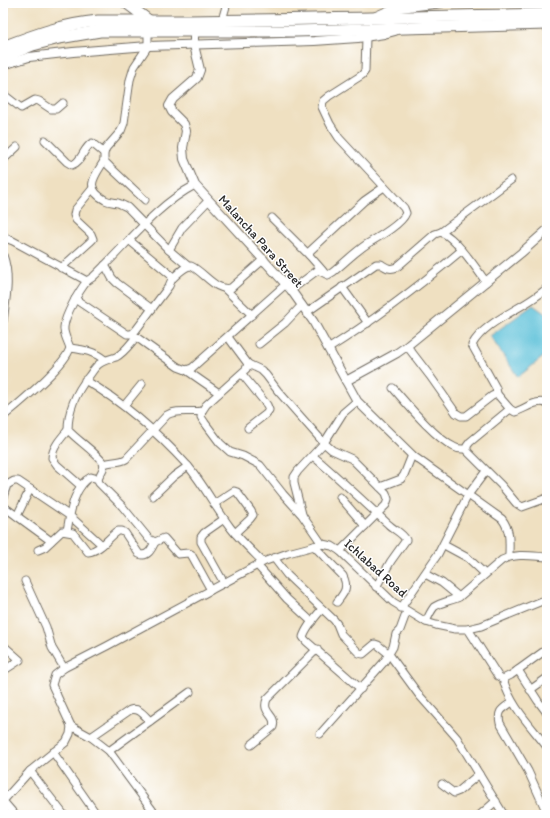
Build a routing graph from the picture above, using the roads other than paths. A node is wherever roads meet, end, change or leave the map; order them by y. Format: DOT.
graph roads {
  1 [pos="126,3"];
  2 [pos="227,3"];
  3 [pos="442,3"];
  4 [pos="409,5"];
  5 [pos="547,14"];
  6 [pos="371,18"];
  7 [pos="222,20"];
  8 [pos="547,24"];
  9 [pos="149,25"];
  10 [pos="194,25"];
  11 [pos="405,28"];
  12 [pos="366,37"];
  13 [pos="194,45"];
  14 [pos="148,46"];
  15 [pos="3,47"];
  16 [pos="3,57"];
  17 [pos="3,65"];
  18 [pos="3,94"];
  19 [pos="64,103"];
  20 [pos="45,140"];
  21 [pos="17,147"];
  22 [pos="104,157"];
  23 [pos="3,160"];
  24 [pos="511,180"];
  25 [pos="195,185"];
  26 [pos="384,187"];
  27 [pos="93,188"];
  28 [pos="145,200"];
  29 [pos="208,201"];
  30 [pos="272,218"];
  31 [pos="144,224"];
  32 [pos="547,230"];
  33 [pos="441,232"];
  34 [pos="3,237"];
  35 [pos="129,240"];
  36 [pos="169,250"];
  37 [pos="462,250"];
  38 [pos="3,255"];
  39 [pos="309,255"];
  40 [pos="264,259"];
  41 [pos="105,265"];
  42 [pos="188,266"];
  43 [pos="61,268"];
  44 [pos="322,272"];
  45 [pos="172,279"];
  46 [pos="86,281"];
  47 [pos="486,282"];
  48 [pos="289,287"];
  49 [pos="342,287"];
  50 [pos="547,288"];
  51 [pos="225,290"];
  52 [pos="75,299"];
  53 [pos="152,309"];
  54 [pos="304,309"];
  55 [pos="4,313"];
  56 [pos="252,315"];
  57 [pos="3,321"];
  58 [pos="368,323"];
  59 [pos="134,336"];
  60 [pos="228,337"];
  61 [pos="259,344"];
  62 [pos="407,346"];
  63 [pos="70,348"];
  64 [pos="328,349"];
  65 [pos="105,360"];
  66 [pos="248,364"];
  67 [pos="186,370"];
  68 [pos="242,374"];
  69 [pos="85,380"];
  70 [pos="346,381"];
  71 [pos="142,384"];
  72 [pos="393,388"];
  73 [pos="219,393"];
  74 [pos="497,394"];
  75 [pos="357,401"];
  76 [pos="547,404"];
  77 [pos="124,406"];
  78 [pos="510,409"];
  79 [pos="202,411"];
  80 [pos="3,417"];
  81 [pos="248,428"];
  82 [pos="68,430"];
  83 [pos="152,432"];
  84 [pos="324,443"];
  85 [pos="466,449"];
  86 [pos="412,455"];
  87 [pos="313,456"];
  88 [pos="104,464"];
  89 [pos="188,466"];
  90 [pos="486,471"];
  91 [pos="98,479"];
  92 [pos="81,486"];
  93 [pos="380,487"];
  94 [pos="30,489"];
  95 [pos="468,495"];
  96 [pos="153,496"];
  97 [pos="3,497"];
  98 [pos="340,497"];
  99 [pos="547,498"];
  100 [pos="214,504"];
  101 [pos="3,506"];
  102 [pos="377,514"];
  103 [pos="302,515"];
  104 [pos="17,516"];
  105 [pos="70,516"];
  106 [pos="224,519"];
  107 [pos="364,526"];
  108 [pos="67,531"];
  109 [pos="235,533"];
  110 [pos="51,541"];
  111 [pos="155,542"];
  112 [pos="102,544"];
  113 [pos="322,544"];
  114 [pos="444,544"];
  115 [pos="314,546"];
  116 [pos="38,550"];
  117 [pos="340,551"];
  118 [pos="509,556"];
  119 [pos="547,557"];
  120 [pos="274,558"];
  121 [pos="260,564"];
  122 [pos="425,574"];
  123 [pos="485,574"];
  124 [pos="25,582"];
  125 [pos="224,583"];
  126 [pos="376,587"];
  127 [pos="211,590"];
  128 [pos="459,597"];
  129 [pos="547,599"];
  130 [pos="337,602"];
  131 [pos="322,609"];
  132 [pos="404,609"];
  133 [pos="312,622"];
  134 [pos="426,622"];
  135 [pos="468,629"];
  136 [pos="3,645"];
  137 [pos="317,649"];
  138 [pos="547,649"];
  139 [pos="389,654"];
  140 [pos="64,668"];
  141 [pos="518,670"];
  142 [pos="3,671"];
  143 [pos="547,678"];
  144 [pos="503,679"];
  145 [pos="361,688"];
  146 [pos="530,690"];
  147 [pos="190,692"];
  148 [pos="512,702"];
  149 [pos="547,713"];
  150 [pos="150,721"];
  151 [pos="71,726"];
  152 [pos="320,734"];
  153 [pos="91,737"];
  154 [pos="251,745"];
  155 [pos="547,747"];
  156 [pos="109,751"];
  157 [pos="53,752"];
  158 [pos="30,771"];
  159 [pos="479,774"];
  160 [pos="442,784"];
  161 [pos="3,801"];
  162 [pos="496,801"];
  163 [pos="547,813"];
  164 [pos="16,815"];
  165 [pos="64,815"];
  166 [pos="97,815"];
  167 [pos="156,815"];
  168 [pos="480,815"];
  169 [pos="504,815"];
  1 -- 9 [label="main road"];
  2 -- 7 [label="street"];
  3 -- 4 [label="street"];
  4 -- 6 [label="street"];
  5 -- 6 [label="highway"];
  6 -- 7 [label="highway"];
  7 -- 10 [label="highway"];
  8 -- 11 [label="highway"];
  9 -- 10 [label="highway"];
  9 -- 14 [label="street"];
  9 -- 15 [label="highway"];
  9 -- 16 [label="highway"];
  10 -- 11 [label="highway"];
  10 -- 13 [label="street, Malancha Para Street"];
  11 -- 12 [label="street"];
  12 -- 13 [label="street"];
  12 -- 26 [label="street"];
  13 -- 14 [label="street"];
  13 -- 25 [label="street, Malancha Para Street"];
  14 -- 17 [label="street"];
  14 -- 22 [label="street"];
  18 -- 19 [label="street"];
  20 -- 22 [label="street"];
  21 -- 23 [label="street"];
  22 -- 27 [label="street"];
  22 -- 28 [label="street"];
  24 -- 33 [label="street"];
  25 -- 29 [label="street, Malancha Para Street"];
  25 -- 31 [label="street"];
  26 -- 39 [label="street"];
  26 -- 44 [label="street"];
  27 -- 31 [label="street"];
  27 -- 43 [label="street"];
  29 -- 36 [label="street"];
  29 -- 40 [label="street, Malancha Para Street"];
  30 -- 39 [label="street"];
  31 -- 35 [label="street"];
  31 -- 36 [label="street"];
  32 -- 47 [label="street"];
  33 -- 37 [label="street"];
  33 -- 49 [label="street"];
  34 -- 43 [label="street"];
  35 -- 41 [label="street"];
  35 -- 45 [label="street"];
  36 -- 42 [label="street"];
  37 -- 47 [label="street"];
  37 -- 58 [label="street"];
  38 -- 55 [label="street"];
  39 -- 44 [label="street"];
  40 -- 48 [label="street, Malancha Para Street"];
  40 -- 51 [label="street"];
  41 -- 46 [label="street"];
  41 -- 53 [label="street"];
  42 -- 45 [label="street"];
  42 -- 51 [label="street"];
  43 -- 46 [label="street"];
  44 -- 48 [label="street"];
  45 -- 53 [label="street"];
  46 -- 52 [label="street"];
  47 -- 62 [label="street"];
  48 -- 54 [label="street, Malancha Para Street"];
  48 -- 56 [label="street"];
  49 -- 54 [label="street"];
  49 -- 58 [label="street"];
  50 -- 74 [label="street"];
  51 -- 56 [label="street"];
  52 -- 59 [label="street"];
  52 -- 63 [label="street"];
  53 -- 59 [label="street"];
  54 -- 61 [label="street"];
  54 -- 64 [label="street, Malancha Para Street"];
  55 -- 57 [label="street"];
  56 -- 60 [label="street"];
  58 -- 64 [label="street"];
  59 -- 65 [label="street"];
  59 -- 67 [label="street"];
  60 -- 66 [label="street"];
  60 -- 67 [label="street"];
  62 -- 70 [label="street"];
  62 -- 74 [label="street"];
  63 -- 65 [label="street"];
  63 -- 80 [label="street"];
  64 -- 70 [label="street, Malancha Para Street"];
  65 -- 69 [label="street"];
  66 -- 68 [label="street"];
  66 -- 84 [label="street"];
  67 -- 73 [label="street"];
  68 -- 73 [label="street"];
  68 -- 81 [label="street"];
  69 -- 77 [label="street"];
  69 -- 82 [label="street"];
  70 -- 75 [label="street, Malancha Para Street"];
  71 -- 77 [label="street"];
  72 -- 85 [label="street"];
  73 -- 79 [label="street"];
  74 -- 78 [label="street"];
  75 -- 84 [label="street"];
  75 -- 86 [label="street, Malancha Para Street"];
  76 -- 78 [label="street"];
  77 -- 83 [label="street"];
  78 -- 85 [label="street"];
  79 -- 83 [label="street"];
  79 -- 103 [label="street"];
  82 -- 88 [label="street"];
  82 -- 92 [label="street"];
  83 -- 88 [label="street"];
  83 -- 89 [label="street"];
  84 -- 87 [label="street"];
  84 -- 93 [label="street"];
  85 -- 90 [label="street"];
  86 -- 93 [label="street"];
  86 -- 95 [label="street"];
  87 -- 102 [label="street"];
  87 -- 103 [label="street"];
  88 -- 91 [label="street"];
  89 -- 96 [label="street"];
  89 -- 100 [label="street"];
  90 -- 95 [label="street"];
  90 -- 99 [label="street"];
  91 -- 92 [label="street"];
  91 -- 111 [label="street"];
  92 -- 105 [label="street"];
  93 -- 102 [label="street"];
  94 -- 97 [label="street"];
  94 -- 104 [label="street"];
  94 -- 105 [label="street"];
  95 -- 114 [label="street"];
  95 -- 118 [label="street"];
  98 -- 107 [label="street"];
  100 -- 106 [label="street"];
  100 -- 109 [label="street"];
  101 -- 104 [label="street"];
  102 -- 107 [label="street"];
  102 -- 126 [label="street"];
  103 -- 113 [label="street"];
  104 -- 110 [label="street"];
  105 -- 108 [label="street"];
  105 -- 112 [label="street"];
  106 -- 109 [label="street"];
  106 -- 125 [label="street"];
  107 -- 117 [label="street"];
  108 -- 110 [label="street"];
  108 -- 112 [label="street"];
  109 -- 121 [label="street"];
  110 -- 116 [label="street"];
  111 -- 112 [label="street"];
  111 -- 127 [label="street"];
  113 -- 115 [label="street"];
  113 -- 117 [label="street, Ichlabad Road"];
  114 -- 122 [label="street"];
  114 -- 123 [label="street"];
  115 -- 120 [label="street"];
  115 -- 130 [label="street"];
  117 -- 126 [label="street, Ichlabad Road"];
  118 -- 119 [label="street"];
  118 -- 123 [label="street"];
  120 -- 121 [label="street"];
  120 -- 131 [label="street"];
  121 -- 125 [label="street"];
  121 -- 133 [label="street"];
  122 -- 128 [label="street"];
  122 -- 132 [label="street"];
  123 -- 128 [label="street"];
  124 -- 140 [label="street"];
  125 -- 127 [label="street"];
  126 -- 132 [label="street, Ichlabad Road"];
  127 -- 140 [label="street"];
  128 -- 134 [label="street"];
  129 -- 135 [label="street, Ichlabad Road"];
  131 -- 133 [label="street"];
  131 -- 139 [label="street"];
  132 -- 134 [label="street, Ichlabad Road"];
  132 -- 139 [label="street"];
  133 -- 137 [label="street"];
  134 -- 135 [label="street, Ichlabad Road"];
  135 -- 144 [label="street"];
  136 -- 142 [label="street"];
  137 -- 145 [label="street"];
  137 -- 154 [label="street"];
  138 -- 141 [label="street"];
  139 -- 145 [label="street"];
  139 -- 159 [label="street"];
  140 -- 151 [label="street"];
  141 -- 144 [label="street"];
  141 -- 146 [label="street"];
  143 -- 146 [label="street"];
  144 -- 148 [label="street"];
  145 -- 152 [label="street"];
  146 -- 149 [label="street"];
  147 -- 150 [label="street"];
  148 -- 155 [label="street"];
  148 -- 163 [label="street"];
  150 -- 153 [label="street"];
  150 -- 156 [label="street"];
  151 -- 153 [label="street"];
  151 -- 157 [label="street"];
  153 -- 156 [label="street"];
  156 -- 167 [label="street"];
  157 -- 158 [label="street"];
  157 -- 166 [label="street"];
  158 -- 161 [label="street"];
  158 -- 165 [label="street"];
  159 -- 160 [label="street"];
  159 -- 162 [label="street"];
  161 -- 164 [label="street"];
  162 -- 168 [label="street"];
  162 -- 169 [label="street"];
}
